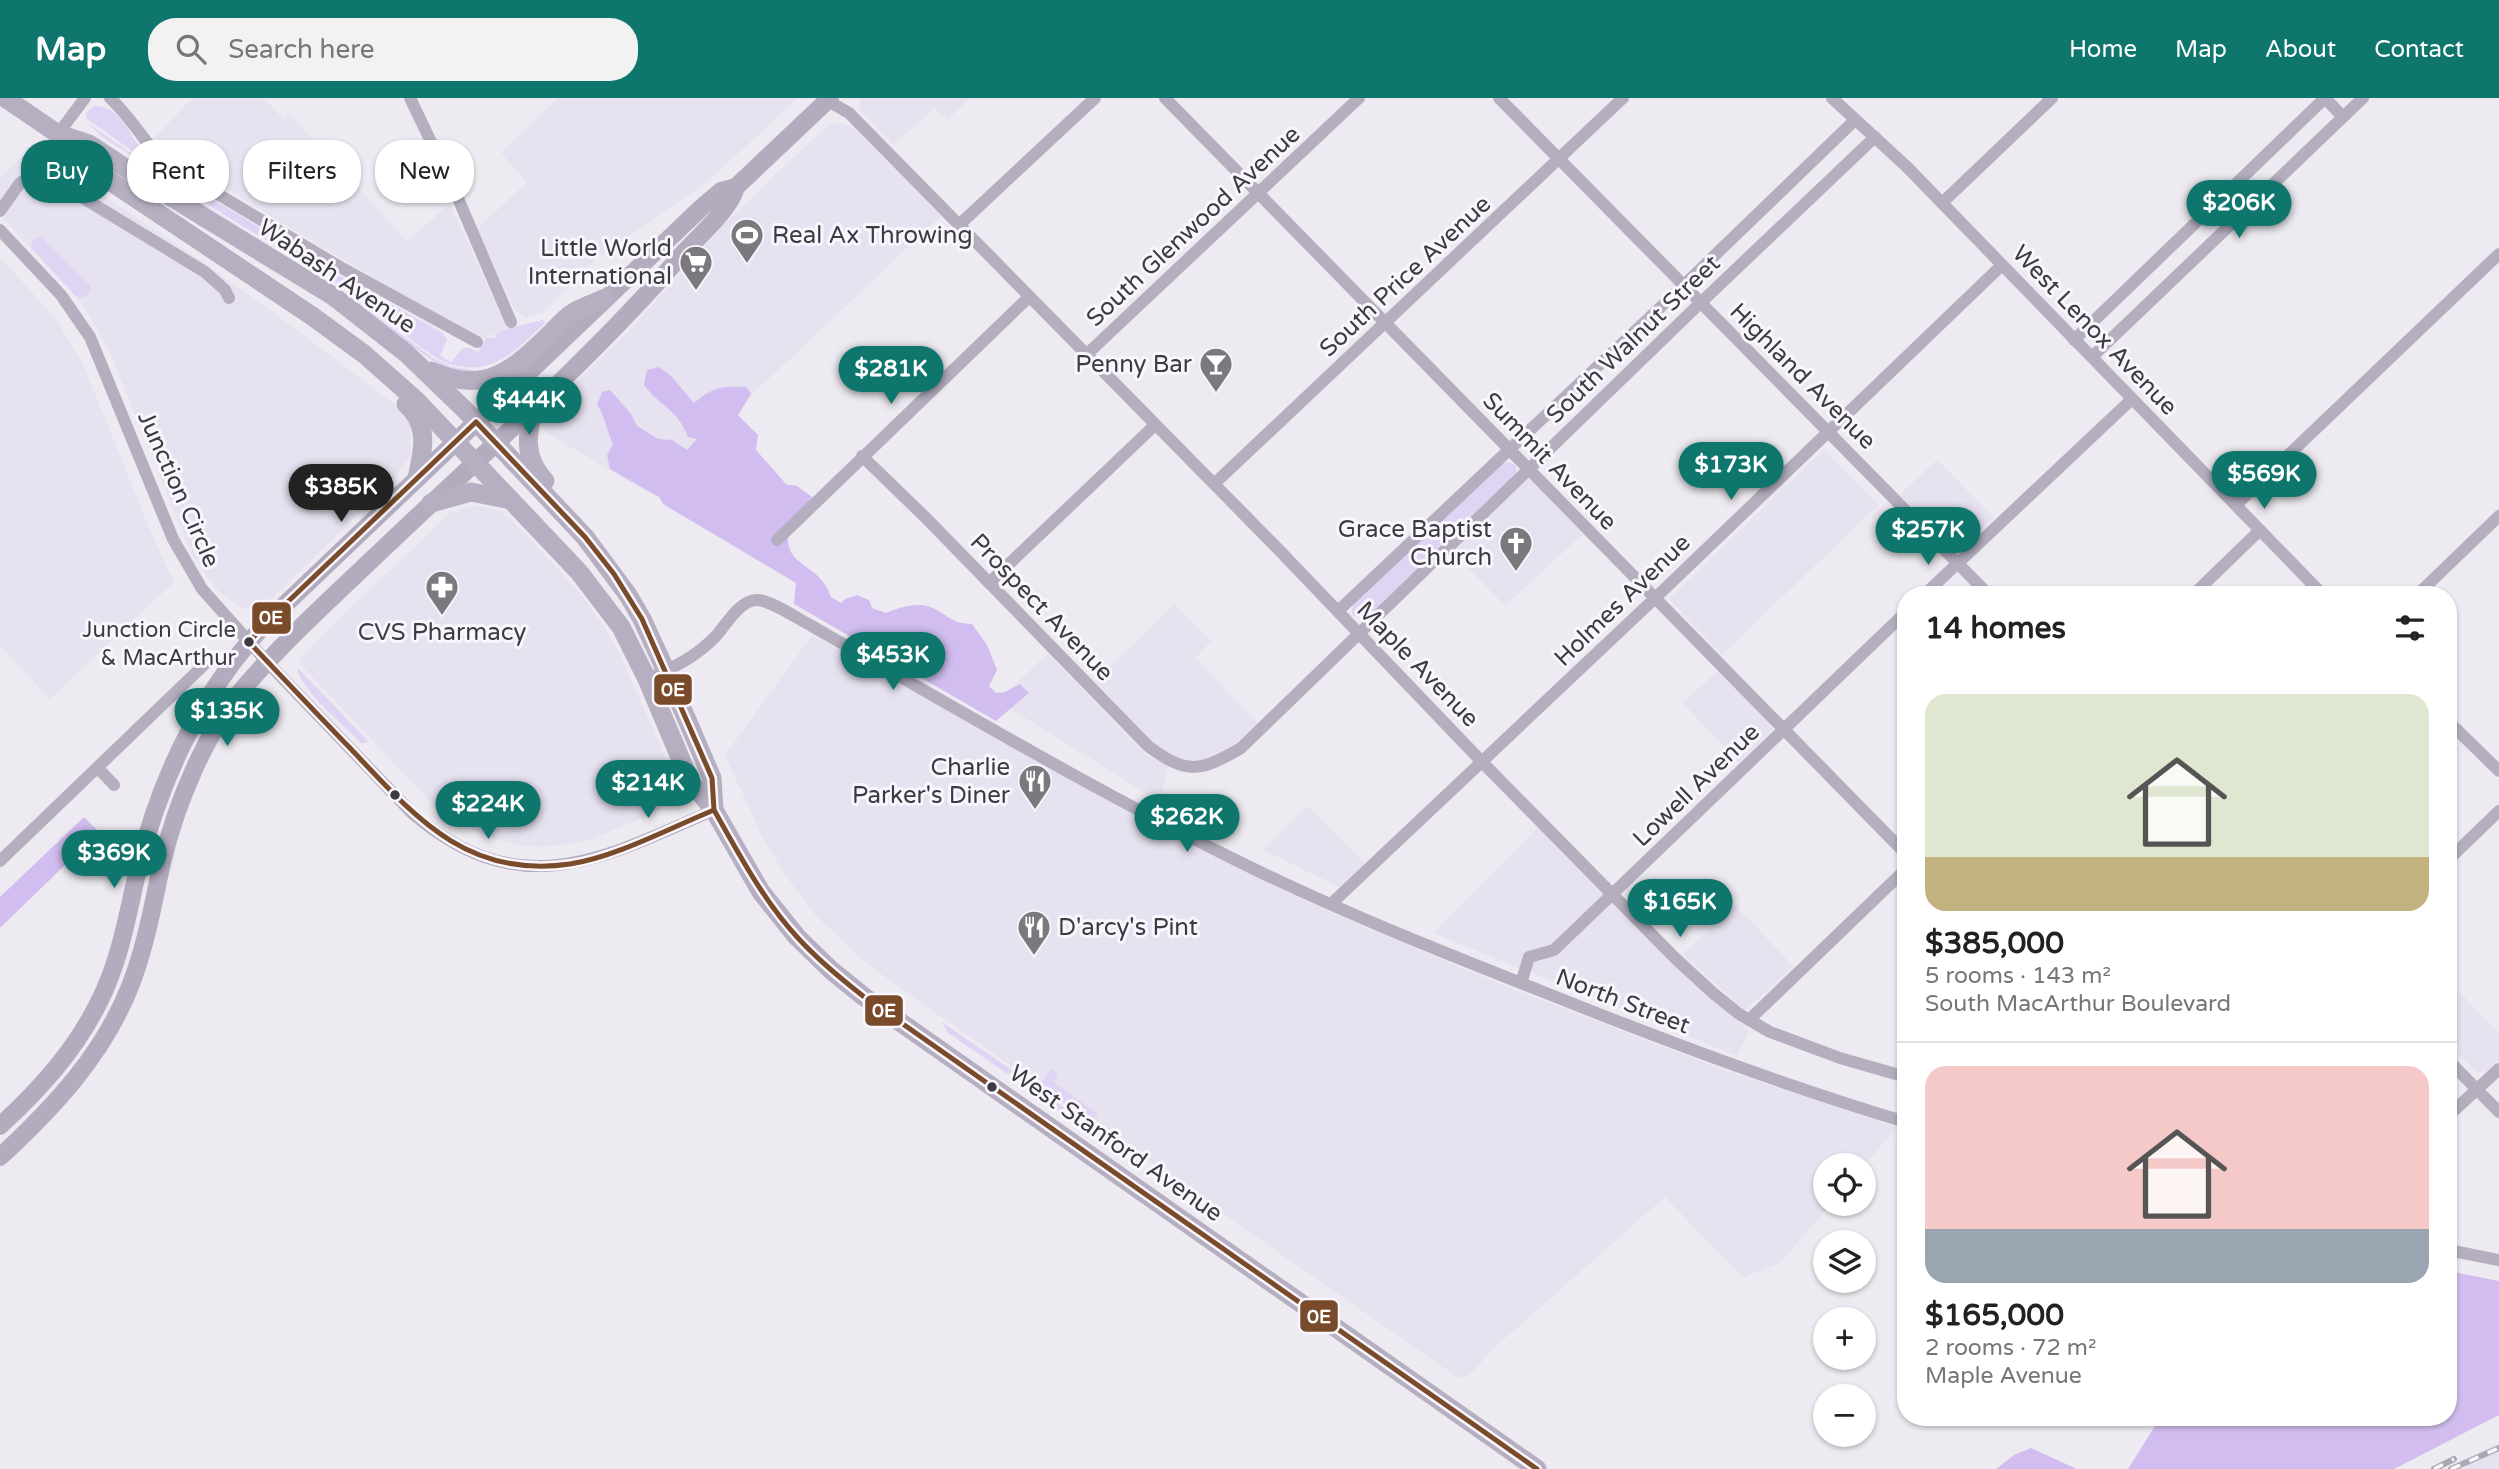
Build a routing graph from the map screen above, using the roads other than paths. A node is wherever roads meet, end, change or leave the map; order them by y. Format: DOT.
graph roads {
  1 [pos="5,98"];
  2 [pos="85,98"];
  3 [pos="110,98"];
  4 [pos="410,98"];
  5 [pos="1095,98"];
  6 [pos="1165,98"];
  7 [pos="1359,98"];
  8 [pos="1499,98"];
  9 [pos="1623,98"];
  10 [pos="1832,98"];
  11 [pos="2052,98"];
  12 [pos="2325,98"];
  13 [pos="2363,98"];
  14 [pos="827,99"];
  15 [pos="2343,117"];
  16 [pos="1855,120"];
  17 [pos="58,134"];
  18 [pos="1875,137"];
  19 [pos="1559,159"];
  20 [pos="736,187"];
  21 [pos="1258,194"];
  22 [pos="1946,199"];
  23 [pos="0,211"];
  24 [pos="959,225"];
  25 [pos="0,230"];
  26 [pos="2499,254"];
  27 [pos="2002,265"];
  28 [pos="1684,285"];
  29 [pos="1029,297"];
  30 [pos="229,298"];
  31 [pos="606,298"];
  32 [pos="1701,302"];
  33 [pos="312,316"];
  34 [pos="511,322"];
  35 [pos="1387,323"];
  36 [pos="2074,340"];
  37 [pos="477,342"];
  38 [pos="1086,355"];
  39 [pos="410,356"];
  40 [pos="2092,357"];
  41 [pos="2132,399"];
  42 [pos="536,403"];
  43 [pos="476,422"];
  44 [pos="1156,425"];
  45 [pos="1828,431"];
  46 [pos="456,441"];
  47 [pos="495,442"];
  48 [pos="1510,450"];
  49 [pos="862,456"];
  50 [pos="475,461"];
  51 [pos="1529,469"];
  52 [pos="416,478"];
  53 [pos="1214,484"];
  54 [pos="512,500"];
  55 [pos="431,503"];
  56 [pos="2236,505"];
  57 [pos="2499,516"];
  58 [pos="2260,530"];
  59 [pos="585,537"];
  60 [pos="777,540"];
  61 [pos="1956,563"];
  62 [pos="989,583"];
  63 [pos="1933,586"];
  64 [pos="1980,586"];
  65 [pos="2202,586"];
  66 [pos="2314,586"];
  67 [pos="2426,586"];
  68 [pos="1656,597"];
  69 [pos="1338,611"];
  70 [pos="1897,621"];
  71 [pos="1359,633"];
  72 [pos="249,642"];
  73 [pos="208,661"];
  74 [pos="267,662"];
  75 [pos="666,671"];
  76 [pos="647,679"];
  77 [pos="1785,729"];
  78 [pos="2457,730"];
  79 [pos="1482,762"];
  80 [pos="1203,766"];
  81 [pos="98,768"];
  82 [pos="2499,771"];
  83 [pos="114,785"];
  84 [pos="713,810"];
  85 [pos="2499,811"];
  86 [pos="1897,845"];
  87 [pos="2457,851"];
  88 [pos="0,861"];
  89 [pos="1897,878"];
  90 [pos="1612,894"];
  91 [pos="1331,904"];
  92 [pos="1521,983"];
  93 [pos="1749,1020"];
  94 [pos="2457,1069"];
  95 [pos="2499,1069"];
  96 [pos="1897,1074"];
  97 [pos="2477,1090"];
  98 [pos="2457,1108"];
  99 [pos="2499,1112"];
  100 [pos="1897,1119"];
  101 [pos="0,1126"];
  102 [pos="0,1157"];
  103 [pos="2457,1252"];
  104 [pos="2499,1260"];
  105 [pos="1537,1469"];
  1 -- 17 [label="main road, Wabash Avenue"];
  2 -- 17 [label="street"];
  3 -- 37 [label="street"];
  4 -- 34 [label="street"];
  5 -- 24 [label="street"];
  6 -- 21 [label="street, Summit Avenue"];
  7 -- 21 [label="street, South Glenwood Avenue"];
  8 -- 19 [label="street, Highland Avenue"];
  9 -- 19 [label="street, South Price Avenue"];
  10 -- 16 [label="street, West Lenox Avenue"];
  11 -- 22 [label="street"];
  12 -- 15 [label="street"];
  12 -- 36 [label="street"];
  13 -- 15 [label="street"];
  14 -- 20 [label="main road"];
  14 -- 24 [label="street, Maple Avenue"];
  15 -- 40 [label="street"];
  16 -- 18 [label="street, West Lenox Avenue"];
  16 -- 28 [label="street, South Walnut Street"];
  17 -- 33 [label="main road, Wabash Avenue"];
  17 -- 39 [label="main road, Wabash Avenue"];
  18 -- 22 [label="street, West Lenox Avenue"];
  18 -- 32 [label="street, South Walnut Street"];
  19 -- 28 [label="street, Highland Avenue"];
  19 -- 35 [label="street, South Price Avenue"];
  20 -- 31 [label="main road"];
  20 -- 42 [label="main road"];
  21 -- 35 [label="street, Summit Avenue"];
  21 -- 38 [label="street, South Glenwood Avenue"];
  22 -- 27 [label="street, West Lenox Avenue"];
  23 -- 30 [label="street"];
  24 -- 29 [label="street, Maple Avenue"];
  25 -- 72 [label="street, Junction Circle"];
  26 -- 56 [label="street"];
  27 -- 36 [label="street, West Lenox Avenue"];
  27 -- 45 [label="street, Holmes Avenue"];
  28 -- 32 [label="street, Highland Avenue"];
  28 -- 48 [label="street, South Walnut Street"];
  29 -- 38 [label="street, Maple Avenue"];
  29 -- 49 [label="street"];
  31 -- 39 [label="main road"];
  31 -- 43 [label="main road"];
  32 -- 45 [label="street, Highland Avenue"];
  32 -- 51 [label="street, South Walnut Street"];
  33 -- 46 [label="main road, Wabash Avenue"];
  33 -- 52 [label="main road"];
  35 -- 48 [label="street, Summit Avenue"];
  35 -- 53 [label="street, South Price Avenue"];
  36 -- 40 [label="street, West Lenox Avenue"];
  38 -- 44 [label="street, Maple Avenue"];
  39 -- 43 [label="main road, Wabash Avenue"];
  40 -- 41 [label="street, West Lenox Avenue"];
  41 -- 56 [label="street, West Lenox Avenue"];
  41 -- 61 [label="street"];
  42 -- 47 [label="main road"];
  42 -- 59 [label="main road"];
  43 -- 46 [label="main road"];
  43 -- 47 [label="main road, Wabash Avenue"];
  44 -- 53 [label="street, Maple Avenue"];
  44 -- 62 [label="street"];
  45 -- 61 [label="street, Highland Avenue"];
  45 -- 68 [label="street, Holmes Avenue"];
  46 -- 50 [label="main road, Wabash Avenue"];
  46 -- 52 [label="main road"];
  47 -- 50 [label="main road"];
  47 -- 59 [label="main road, West Stanford Avenue"];
  48 -- 51 [label="street, Summit Avenue"];
  48 -- 69 [label="street, South Walnut Street"];
  49 -- 60 [label="street"];
  49 -- 62 [label="street, Prospect Avenue"];
  50 -- 54 [label="main road, West Stanford Avenue"];
  50 -- 55 [label="main road"];
  51 -- 68 [label="street, Summit Avenue"];
  51 -- 71 [label="street, South Walnut Street"];
  52 -- 72 [label="main road"];
  53 -- 69 [label="street, Maple Avenue"];
  54 -- 55 [label="main road"];
  54 -- 76 [label="main road, West Stanford Avenue"];
  55 -- 74 [label="main road"];
  56 -- 58 [label="street, West Lenox Avenue"];
  57 -- 67 [label="street"];
  58 -- 65 [label="street"];
  58 -- 66 [label="street, West Lenox Avenue"];
  59 -- 75 [label="main road, West Stanford Avenue"];
  61 -- 63 [label="street"];
  61 -- 64 [label="street, Highland Avenue"];
  62 -- 80 [label="street, Prospect Avenue"];
  68 -- 77 [label="street, Summit Avenue"];
  68 -- 79 [label="street, Holmes Avenue"];
  69 -- 71 [label="street, Maple Avenue"];
  70 -- 77 [label="street, Lowell Avenue"];
  71 -- 79 [label="street, Maple Avenue"];
  71 -- 80 [label="street, South Walnut Street"];
  72 -- 74 [label="street, Junction Circle"];
  72 -- 101 [label="main road"];
  73 -- 81 [label="street"];
  74 -- 84 [label="street, Junction Circle"];
  74 -- 102 [label="main road"];
  75 -- 76 [label="street, North Street"];
  75 -- 84 [label="main road, West Stanford Avenue"];
  75 -- 91 [label="street, North Street"];
  76 -- 84 [label="main road, West Stanford Avenue"];
  77 -- 86 [label="street, Summit Avenue"];
  77 -- 90 [label="street, Lowell Avenue"];
  78 -- 82 [label="street"];
  79 -- 90 [label="street, Maple Avenue"];
  79 -- 91 [label="street, Holmes Avenue"];
  81 -- 83 [label="street"];
  81 -- 88 [label="street"];
  84 -- 105 [label="main road, West Stanford Avenue"];
  85 -- 87 [label="street"];
  89 -- 93 [label="street"];
  90 -- 92 [label="street, Lowell Avenue"];
  90 -- 93 [label="street, Maple Avenue"];
  91 -- 92 [label="street, North Street"];
  92 -- 100 [label="street, North Street"];
  93 -- 96 [label="street, Maple Avenue"];
  94 -- 97 [label="street"];
  95 -- 97 [label="street"];
  97 -- 98 [label="street"];
  97 -- 99 [label="street"];
  103 -- 104 [label="street"];
}
